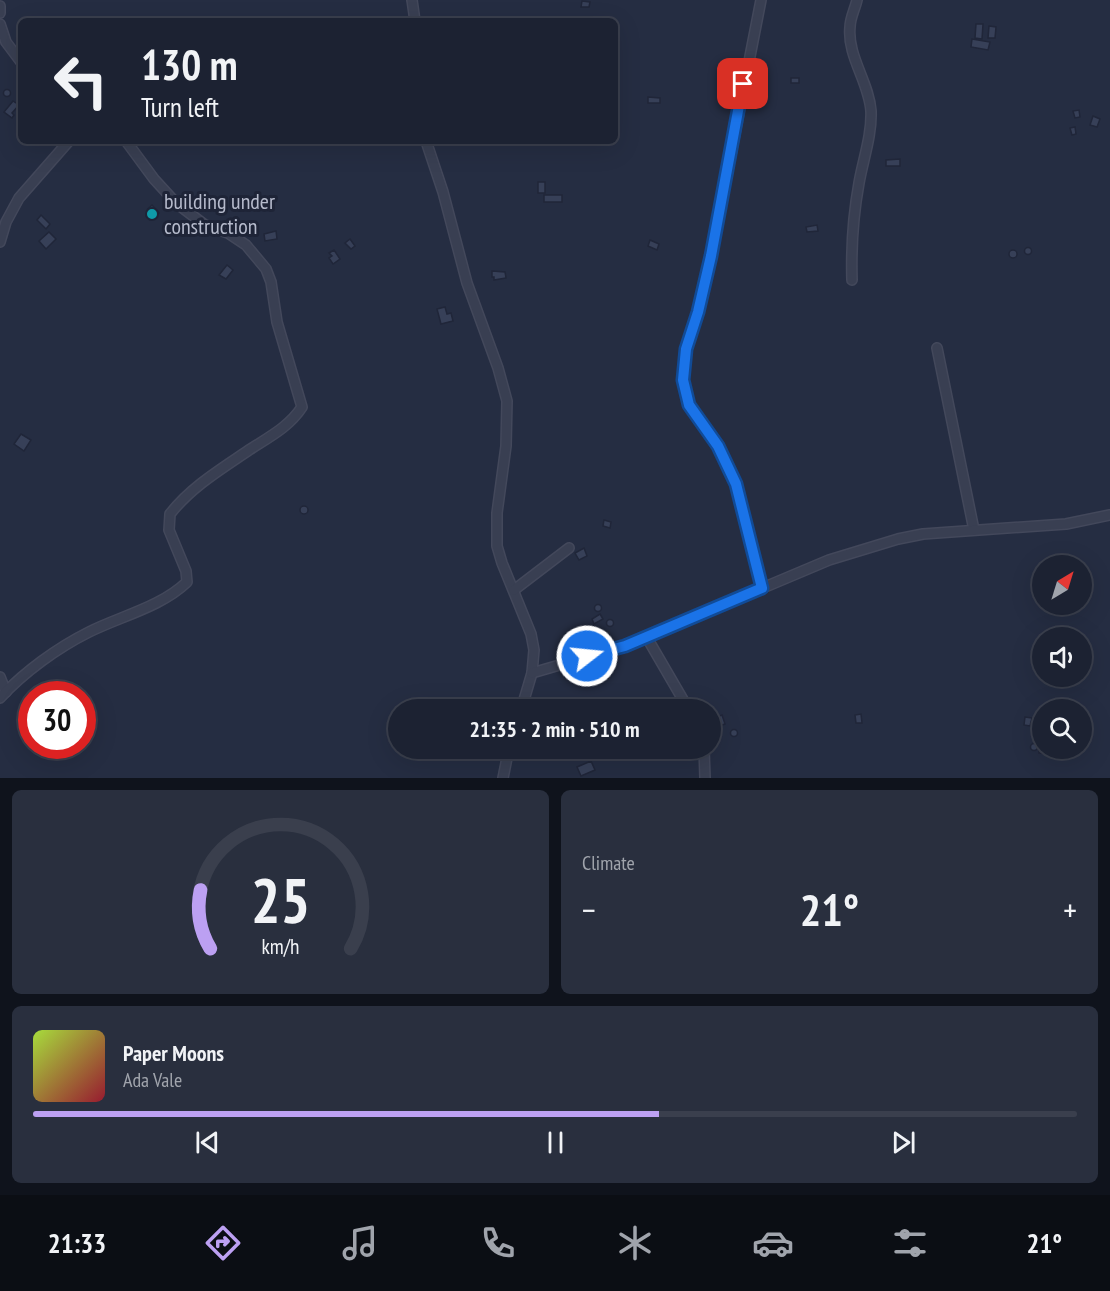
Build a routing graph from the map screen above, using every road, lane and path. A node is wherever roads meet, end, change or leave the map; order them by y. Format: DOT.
graph roads {
  1 [pos="412,0"];
  2 [pos="761,0"];
  3 [pos="856,0"];
  4 [pos="0,6"];
  5 [pos="0,13"];
  6 [pos="414,18"];
  7 [pos="0,24"];
  8 [pos="18,58"];
  9 [pos="67,144"];
  10 [pos="128,144"];
  11 [pos="427,144"];
  12 [pos="0,242"];
  13 [pos="852,280"];
  14 [pos="937,348"];
  15 [pos="1110,516"];
  16 [pos="974,530"];
  17 [pos="569,548"];
  18 [pos="762,588"];
  19 [pos="514,590"];
  20 [pos="646,636"];
  21 [pos="532,673"];
  22 [pos="0,677"];
  23 [pos="3,695"];
  24 [pos="524,699"];
  25 [pos="683,699"];
  26 [pos="507,759"];
  27 [pos="704,759"];
  28 [pos="503,778"];
  29 [pos="705,778"];
  1 -- 6 [label="street"];
  2 -- 18 [label="street"];
  3 -- 13 [label="street"];
  4 -- 5 [label="street"];
  7 -- 8 [label="street"];
  9 -- 12 [label="street"];
  10 -- 23 [label="street"];
  11 -- 19 [label="street"];
  14 -- 16 [label="street"];
  15 -- 16 [label="street"];
  16 -- 18 [label="street"];
  17 -- 19 [label="street"];
  18 -- 20 [label="street"];
  19 -- 21 [label="street"];
  20 -- 21 [label="street"];
  20 -- 25 [label="street"];
  21 -- 24 [label="street"];
  22 -- 23 [label="street"];
  26 -- 28 [label="street"];
  27 -- 29 [label="street"];
}
